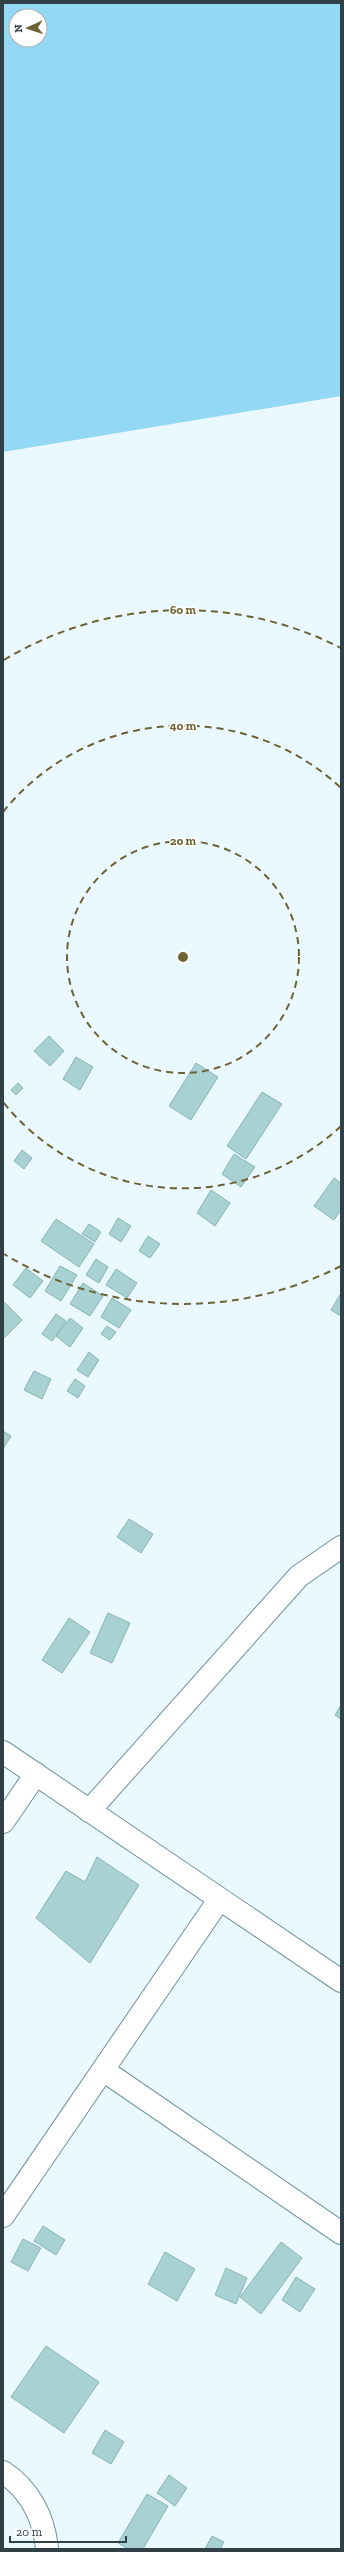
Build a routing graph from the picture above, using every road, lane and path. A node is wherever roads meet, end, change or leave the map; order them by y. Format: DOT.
graph roads {
  1 [pos="341,1547"];
  2 [pos="3,1752"];
  3 [pos="36,1774"];
  4 [pos="89,1810"];
  5 [pos="3,1822"];
  6 [pos="218,1900"];
  7 [pos="341,1981"];
  8 [pos="103,2070"];
  9 [pos="3,2216"];
  10 [pos="341,2233"];
  11 [pos="3,2472"];
  12 [pos="47,2549"];
  1 -- 4 [label="street"];
  2 -- 3 [label="street"];
  3 -- 4 [label="street"];
  3 -- 5 [label="street"];
  4 -- 6 [label="street"];
  6 -- 7 [label="street"];
  6 -- 8 [label="street"];
  8 -- 9 [label="street"];
  8 -- 10 [label="street"];
  11 -- 12 [label="street"];
}
